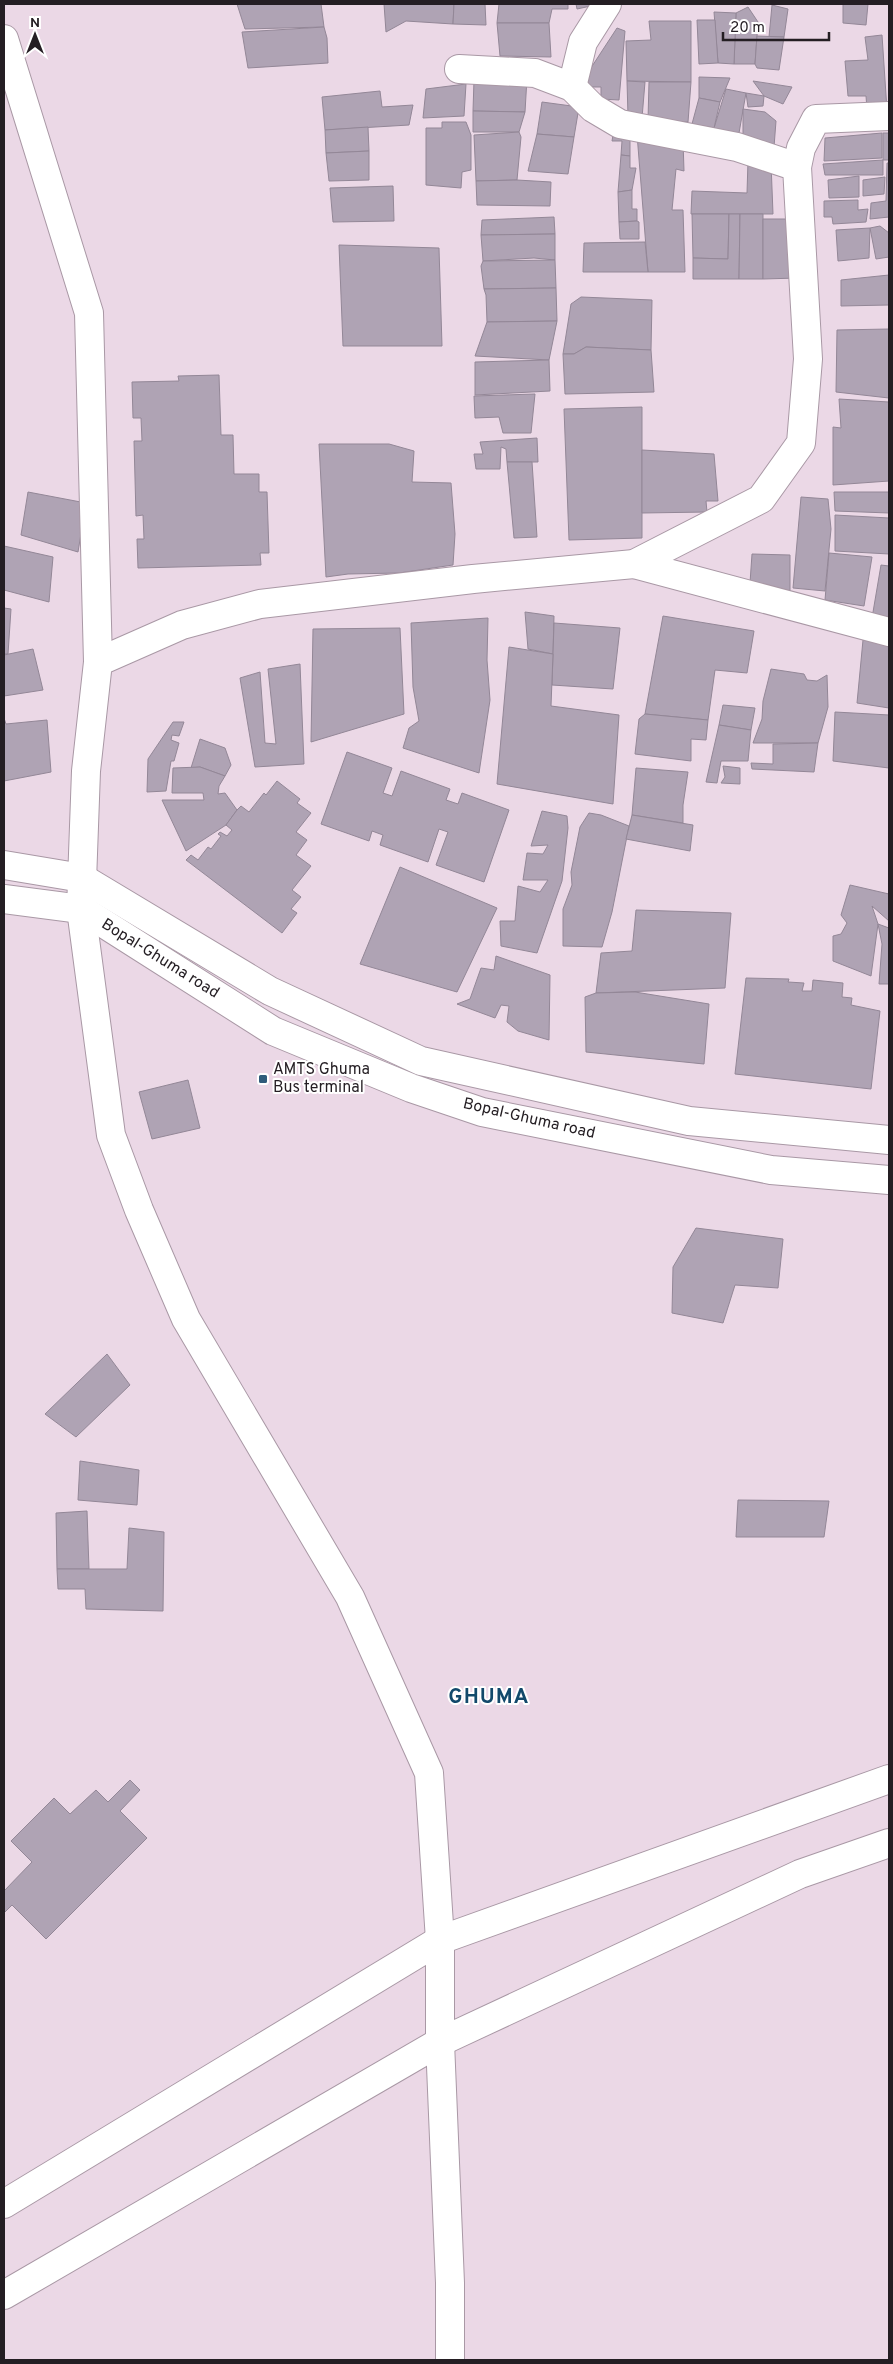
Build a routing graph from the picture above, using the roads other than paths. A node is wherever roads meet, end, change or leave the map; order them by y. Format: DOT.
graph roads {
  1 [pos="607,4"];
  2 [pos="4,39"];
  3 [pos="459,69"];
  4 [pos="572,87"];
  5 [pos="889,116"];
  6 [pos="797,167"];
  7 [pos="634,564"];
  8 [pos="889,632"];
  9 [pos="98,662"];
  10 [pos="4,865"];
  11 [pos="82,878"];
  12 [pos="4,899"];
  13 [pos="81,909"];
  14 [pos="421,1062"];
  15 [pos="411,1088"];
  16 [pos="889,1140"];
  17 [pos="889,1180"];
  18 [pos="889,1779"];
  19 [pos="889,1844"];
  20 [pos="440,1940"];
  21 [pos="440,2042"];
  22 [pos="4,2204"];
  23 [pos="4,2295"];
  24 [pos="450,2360"];
  1 -- 4 [label="street"];
  2 -- 9 [label="street"];
  3 -- 4 [label="street"];
  4 -- 6 [label="street"];
  5 -- 6 [label="street"];
  6 -- 7 [label="street"];
  7 -- 8 [label="street"];
  7 -- 9 [label="street"];
  9 -- 11 [label="street"];
  10 -- 11 [label="street"];
  11 -- 13 [label="street"];
  11 -- 14 [label="street"];
  12 -- 13 [label="street, Bopal-Ghuma road"];
  13 -- 15 [label="street, Bopal-Ghuma road"];
  13 -- 20 [label="street"];
  14 -- 15 [label="street"];
  14 -- 16 [label="street"];
  15 -- 17 [label="street, Bopal-Ghuma road"];
  18 -- 20 [label="street"];
  19 -- 21 [label="street"];
  20 -- 21 [label="street"];
  20 -- 22 [label="street"];
  21 -- 23 [label="street"];
  21 -- 24 [label="street"];
}
